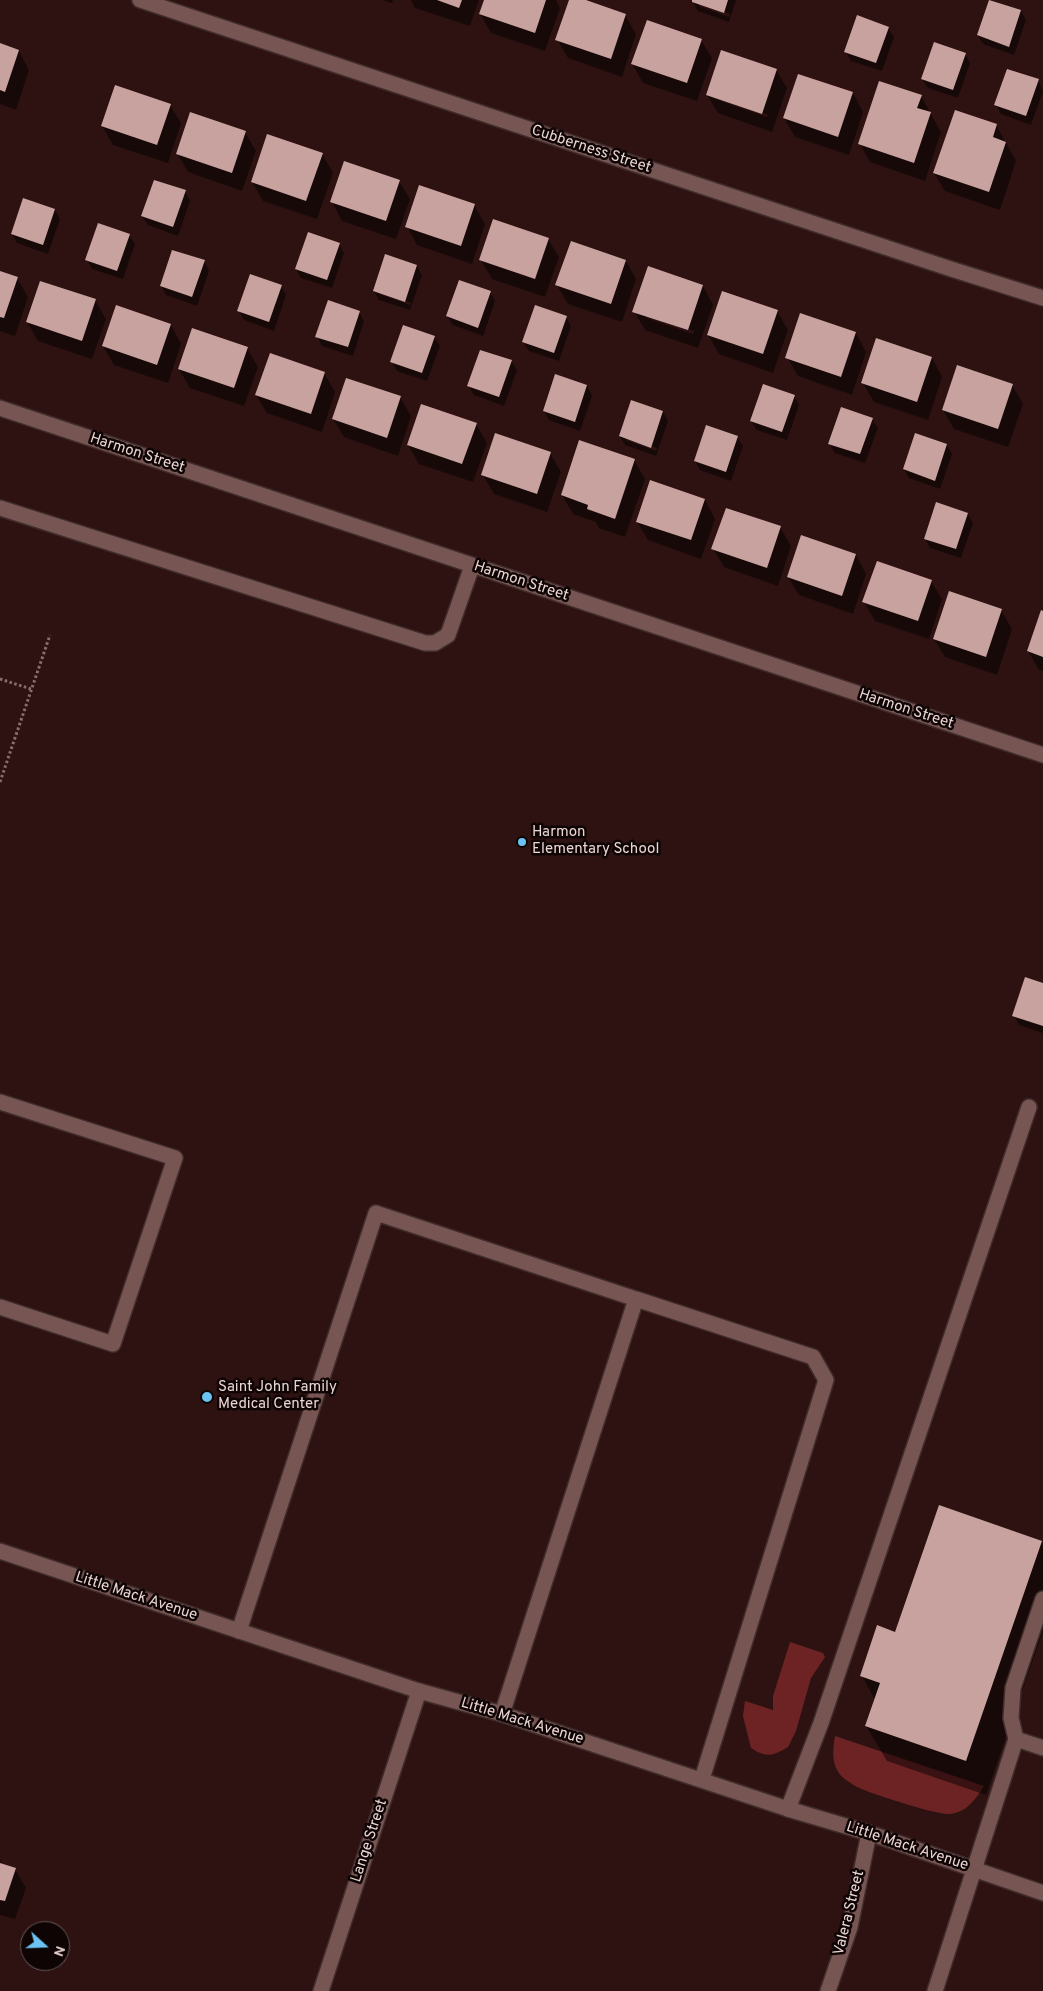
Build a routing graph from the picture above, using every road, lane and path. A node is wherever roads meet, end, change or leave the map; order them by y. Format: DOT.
graph roads {
  1 [pos="140,0"];
  2 [pos="1043,298"];
  3 [pos="0,408"];
  4 [pos="0,508"];
  5 [pos="472,566"];
  6 [pos="50,635"];
  7 [pos="0,679"];
  8 [pos="31,689"];
  9 [pos="1043,755"];
  10 [pos="0,782"];
  11 [pos="0,1102"];
  12 [pos="1030,1107"];
  13 [pos="636,1299"];
  14 [pos="0,1307"];
  15 [pos="0,1551"];
  16 [pos="1043,1599"];
  17 [pos="239,1631"];
  18 [pos="419,1691"];
  19 [pos="502,1714"];
  20 [pos="1016,1739"];
  21 [pos="1043,1748"];
  22 [pos="702,1779"];
  23 [pos="788,1809"];
  24 [pos="869,1833"];
  25 [pos="973,1869"];
  26 [pos="1043,1893"];
  27 [pos="321,1991"];
  28 [pos="828,1991"];
  29 [pos="935,1991"];
  1 -- 2 [label="street, Cubberness Street"];
  3 -- 5 [label="street, Harmon Street"];
  4 -- 5 [label="street"];
  5 -- 9 [label="street, Harmon Street"];
  6 -- 8 [label="path"];
  7 -- 8 [label="path"];
  8 -- 10 [label="path"];
  11 -- 14 [label="street"];
  12 -- 23 [label="street"];
  13 -- 17 [label="street"];
  13 -- 19 [label="street"];
  13 -- 22 [label="street"];
  15 -- 17 [label="street, Little Mack Avenue"];
  16 -- 20 [label="street"];
  17 -- 18 [label="street, Little Mack Avenue"];
  18 -- 19 [label="street, Little Mack Avenue"];
  18 -- 27 [label="street, Lange Street"];
  19 -- 22 [label="street, Little Mack Avenue"];
  20 -- 21 [label="street"];
  20 -- 25 [label="street"];
  22 -- 23 [label="street, Little Mack Avenue"];
  23 -- 24 [label="street, Little Mack Avenue"];
  24 -- 25 [label="street, Little Mack Avenue"];
  24 -- 28 [label="street, Valera Street"];
  25 -- 26 [label="street, Little Mack Avenue"];
  25 -- 29 [label="street"];
}
